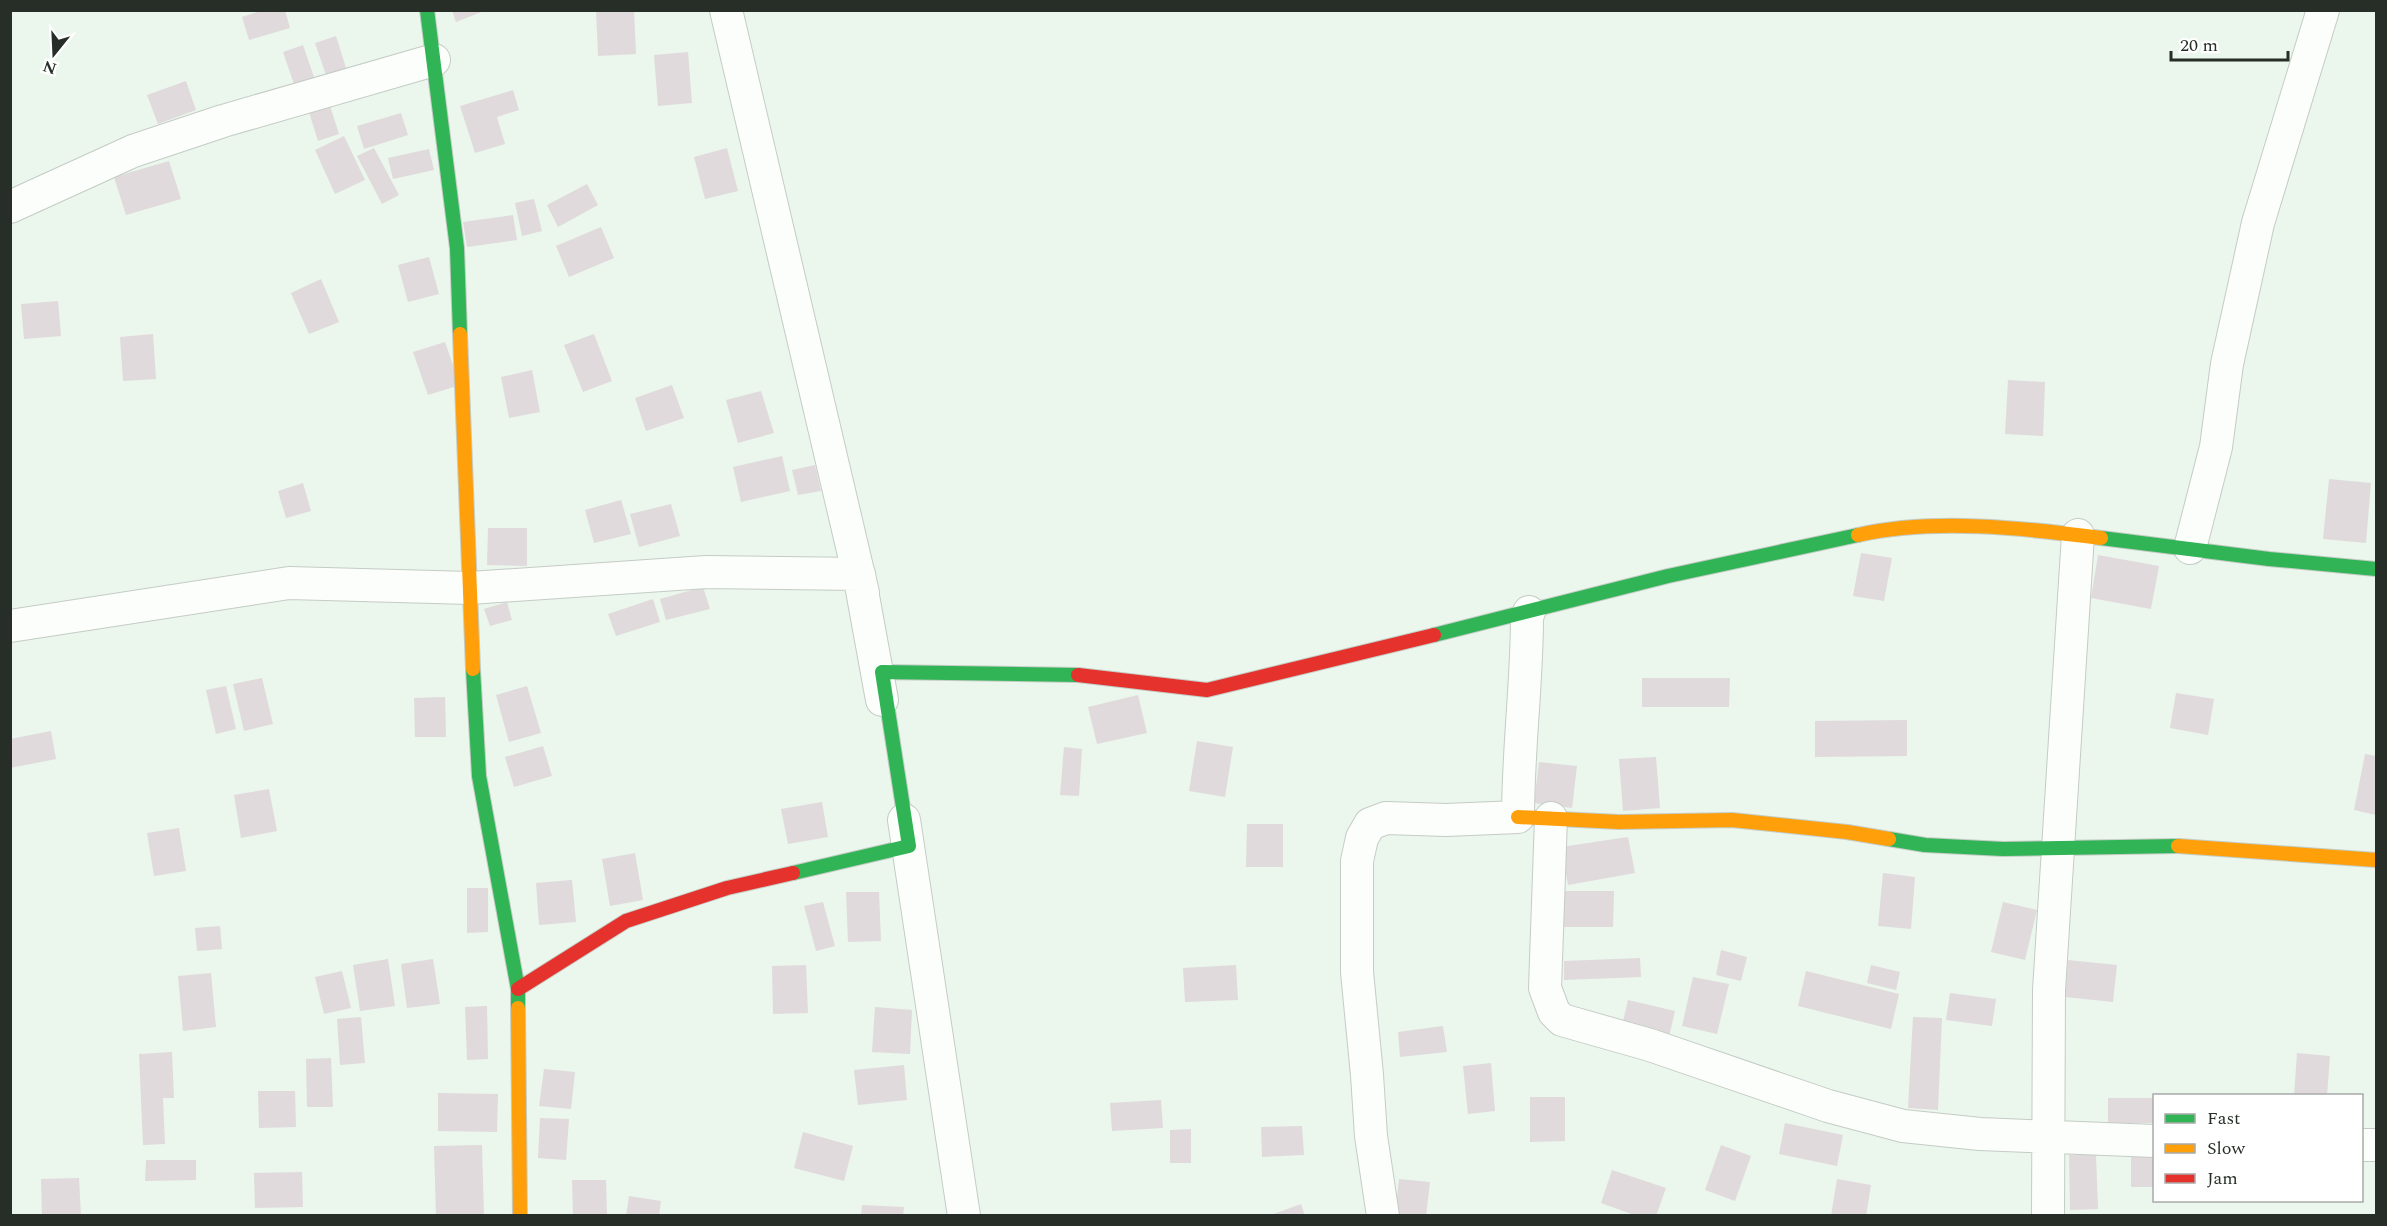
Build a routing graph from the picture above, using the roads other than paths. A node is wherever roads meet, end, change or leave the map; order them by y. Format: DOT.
graph roads {
  1 [pos="427,10"];
  2 [pos="726,10"];
  3 [pos="2323,10"];
  4 [pos="434,60"];
  5 [pos="10,207"];
  6 [pos="2078,535"];
  7 [pos="2190,548"];
  8 [pos="2376,569"];
  9 [pos="859,574"];
  10 [pos="470,588"];
  11 [pos="1529,612"];
  12 [pos="10,626"];
  13 [pos="882,672"];
  14 [pos="1518,817"];
  15 [pos="1551,818"];
  16 [pos="909,846"];
  17 [pos="2059,848"];
  18 [pos="2376,860"];
  19 [pos="518,989"];
  20 [pos="2049,1138"];
  21 [pos="2153,1141"];
  22 [pos="520,1215"];
  23 [pos="964,1215"];
  24 [pos="1383,1215"];
  25 [pos="2048,1215"];
  1 -- 4 [label="street"];
  2 -- 9 [label="street"];
  3 -- 7 [label="street"];
  4 -- 5 [label="street"];
  4 -- 10 [label="street"];
  6 -- 7 [label="street"];
  6 -- 11 [label="street"];
  6 -- 17 [label="street"];
  7 -- 8 [label="street"];
  9 -- 10 [label="street"];
  9 -- 13 [label="street"];
  9 -- 16 [label="street"];
  10 -- 12 [label="street"];
  10 -- 19 [label="street"];
  11 -- 13 [label="street"];
  11 -- 14 [label="street"];
  13 -- 16 [label="street"];
  14 -- 15 [label="street"];
  14 -- 24 [label="street"];
  15 -- 17 [label="street"];
  15 -- 20 [label="street"];
  16 -- 19 [label="street"];
  16 -- 23 [label="street"];
  17 -- 18 [label="street"];
  17 -- 20 [label="street"];
  19 -- 22 [label="street"];
  20 -- 21 [label="street"];
  20 -- 25 [label="street"];
}
